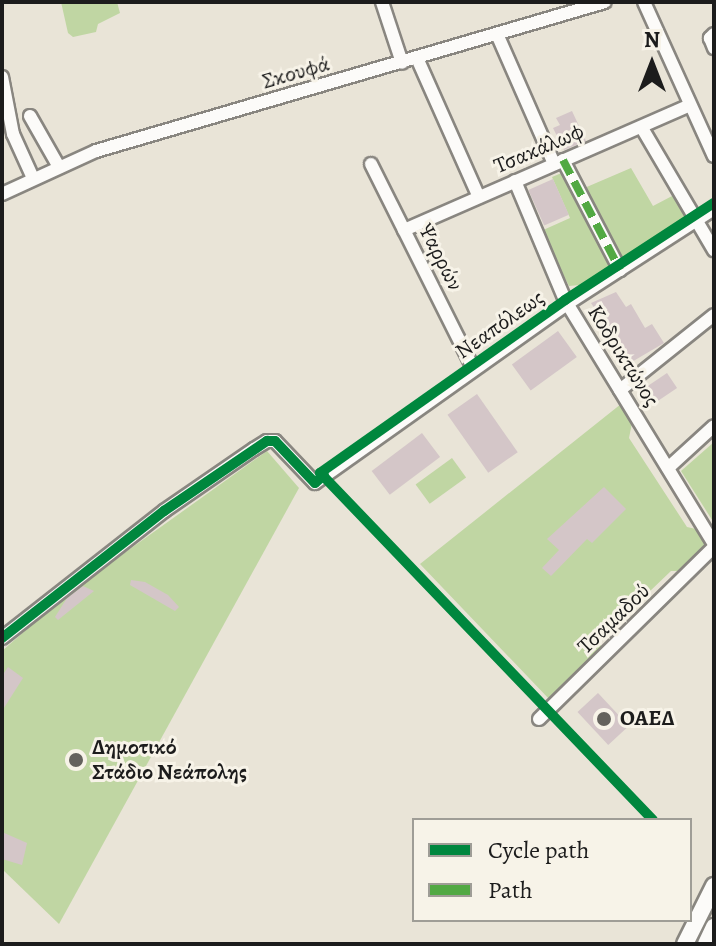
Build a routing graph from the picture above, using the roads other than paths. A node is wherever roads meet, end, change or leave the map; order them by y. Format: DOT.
graph roads {
  1 [pos="382,2"];
  2 [pos="605,2"];
  3 [pos="644,2"];
  4 [pos="497,34"];
  5 [pos="714,34"];
  6 [pos="714,48"];
  7 [pos="417,58"];
  8 [pos="402,63"];
  9 [pos="2,77"];
  10 [pos="690,105"];
  11 [pos="30,116"];
  12 [pos="642,128"];
  13 [pos="714,156"];
  14 [pos="558,162"];
  15 [pos="371,164"];
  16 [pos="59,167"];
  17 [pos="33,178"];
  18 [pos="515,181"];
  19 [pos="2,193"];
  20 [pos="479,197"];
  21 [pos="714,209"];
  22 [pos="697,222"];
  23 [pos="404,230"];
  24 [pos="714,250"];
  25 [pos="620,270"];
  26 [pos="567,304"];
  27 [pos="714,315"];
  28 [pos="473,368"];
  29 [pos="620,390"];
  30 [pos="714,426"];
  31 [pos="668,468"];
  32 [pos="714,545"];
  33 [pos="2,638"];
  34 [pos="539,719"];
  35 [pos="714,886"];
  36 [pos="714,927"];
  37 [pos="685,944"];
  38 [pos="706,944"];
  1 -- 8 [label="street"];
  2 -- 4 [label="street, Σκουφά"];
  3 -- 10 [label="street"];
  4 -- 7 [label="street, Σκουφά"];
  4 -- 14 [label="street"];
  5 -- 6 [label="street"];
  7 -- 8 [label="street, Σκουφά"];
  7 -- 20 [label="street"];
  8 -- 16 [label="street, Σκουφά"];
  9 -- 17 [label="street"];
  10 -- 12 [label="street, Τσακάλωφ"];
  10 -- 13 [label="street"];
  11 -- 16 [label="street"];
  12 -- 14 [label="street, Τσακάλωφ"];
  12 -- 22 [label="street"];
  14 -- 18 [label="street, Τσακάλωφ"];
  14 -- 25 [label="street"];
  15 -- 23 [label="street, Ψαρρών"];
  16 -- 17 [label="street, Σκουφά"];
  17 -- 19 [label="street, Σκουφά"];
  18 -- 20 [label="street, Τσακάλωφ"];
  18 -- 26 [label="street, Κοδρικτώνος"];
  20 -- 23 [label="street, Τσακάλωφ"];
  21 -- 22 [label="street, Νεαπόλεως"];
  22 -- 24 [label="street"];
  22 -- 25 [label="street, Νεαπόλεως"];
  23 -- 28 [label="street, Ψαρρών"];
  25 -- 26 [label="street, Νεαπόλεως"];
  26 -- 28 [label="street, Νεαπόλεως"];
  26 -- 29 [label="street, Κοδρικτώνος"];
  27 -- 29 [label="street"];
  28 -- 33 [label="street, Νεαπόλεως"];
  29 -- 31 [label="street, Κοδρικτώνος"];
  30 -- 31 [label="street"];
  31 -- 32 [label="street, Κοδρικτώνος"];
  32 -- 34 [label="street, Τσαμαδού"];
  35 -- 37 [label="main road"];
  36 -- 38 [label="main road"];
}
